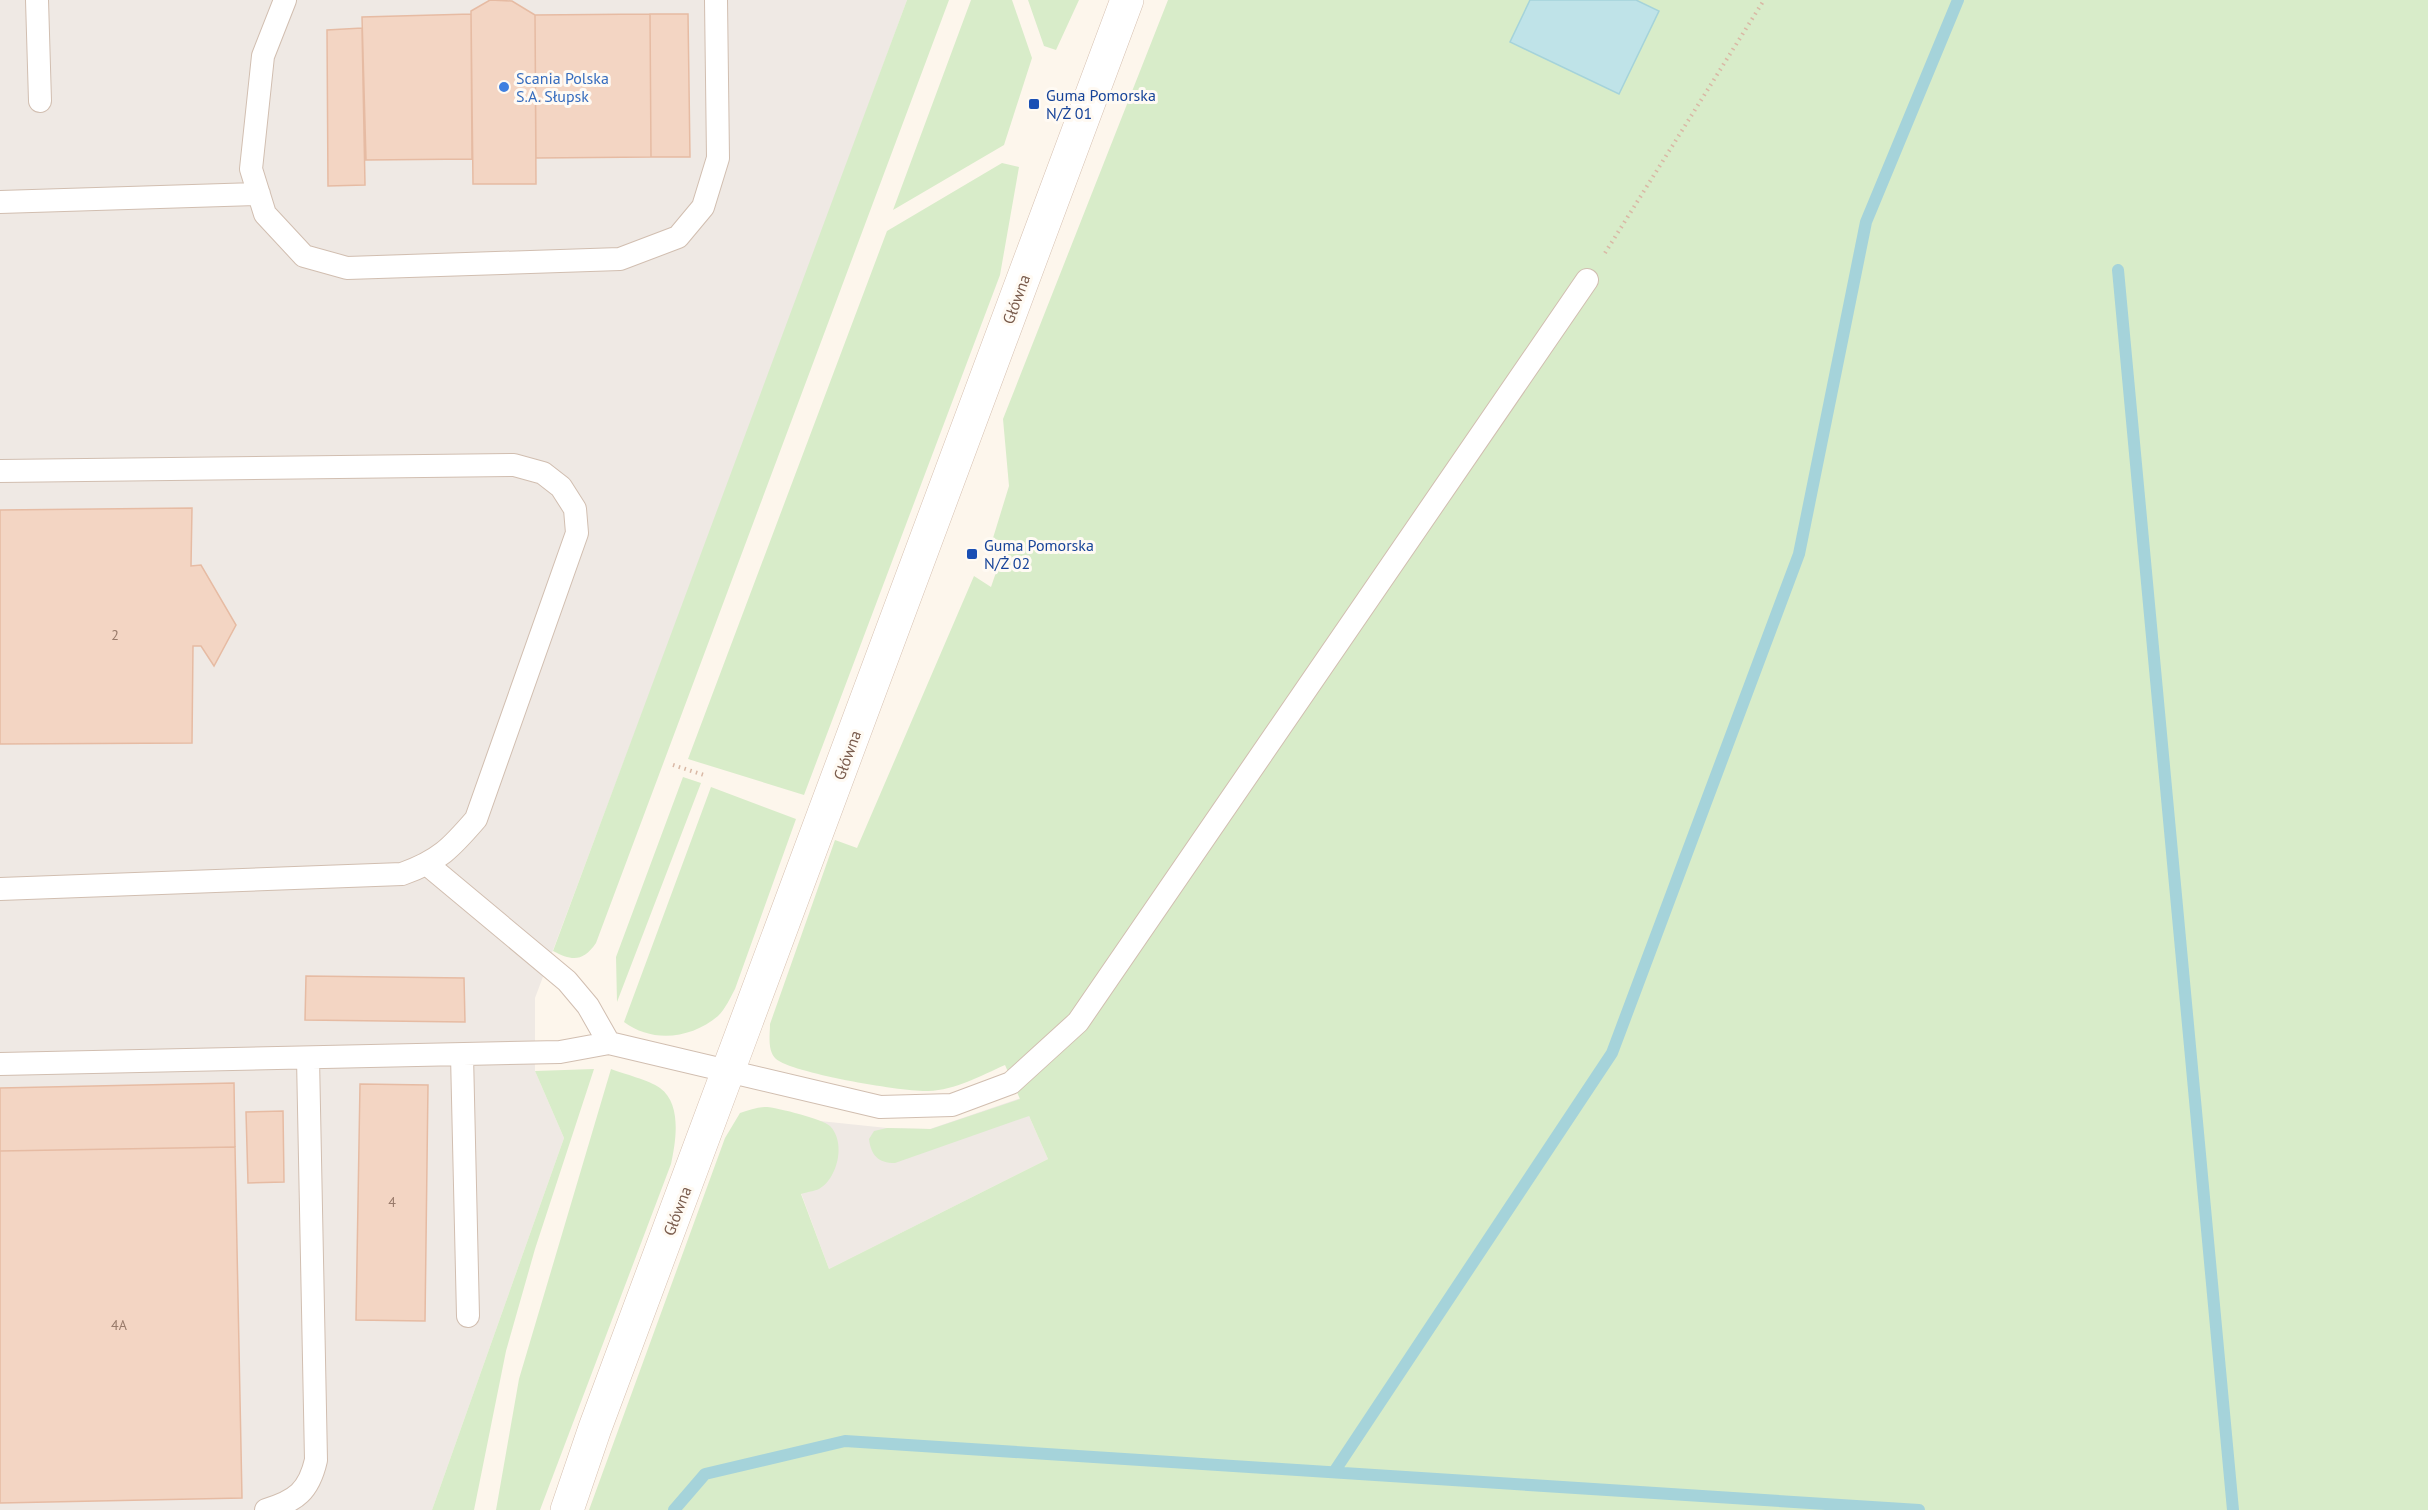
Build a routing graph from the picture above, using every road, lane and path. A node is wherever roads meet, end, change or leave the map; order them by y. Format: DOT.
graph roads {
  1 [pos="37,0"];
  2 [pos="285,0"];
  3 [pos="716,0"];
  4 [pos="1126,0"];
  5 [pos="1764,0"];
  6 [pos="40,100"];
  7 [pos="259,194"];
  8 [pos="0,202"];
  9 [pos="1587,280"];
  10 [pos="0,471"];
  11 [pos="672,765"];
  12 [pos="707,776"];
  13 [pos="428,865"];
  14 [pos="0,889"];
  15 [pos="609,1043"];
  16 [pos="462,1055"];
  17 [pos="308,1058"];
  18 [pos="0,1064"];
  19 [pos="729,1073"];
  20 [pos="468,1316"];
  21 [pos="266,1510"];
  22 [pos="567,1510"];
  1 -- 6 [label="lane"];
  2 -- 7 [label="lane"];
  3 -- 7 [label="lane"];
  4 -- 19 [label="main road, Główna"];
  5 -- 9 [label="path"];
  7 -- 8 [label="lane"];
  9 -- 19 [label="lane"];
  10 -- 13 [label="lane"];
  11 -- 12 [label="path"];
  13 -- 14 [label="lane"];
  13 -- 15 [label="lane"];
  15 -- 16 [label="lane"];
  15 -- 19 [label="lane"];
  16 -- 17 [label="lane"];
  16 -- 20 [label="lane"];
  17 -- 18 [label="lane"];
  17 -- 21 [label="lane"];
  19 -- 22 [label="main road, Główna"];
}
